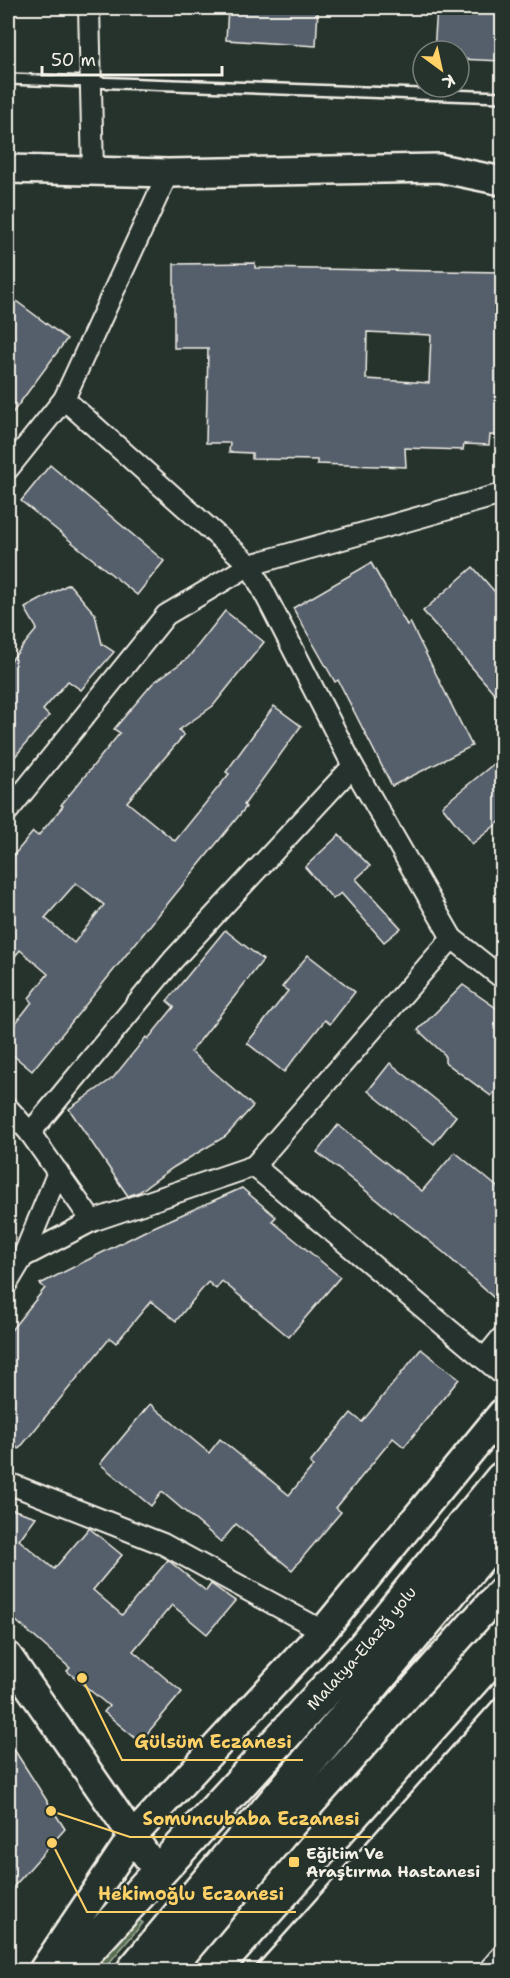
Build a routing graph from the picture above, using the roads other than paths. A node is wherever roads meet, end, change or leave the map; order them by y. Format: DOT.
graph roads {
  1 [pos="89,8"];
  2 [pos="8,79"];
  3 [pos="91,84"];
  4 [pos="502,97"];
  5 [pos="8,169"];
  6 [pos="93,171"];
  7 [pos="168,173"];
  8 [pos="502,181"];
  9 [pos="64,399"];
  10 [pos="8,469"];
  11 [pos="502,494"];
  12 [pos="250,565"];
  13 [pos="352,766"];
  14 [pos="8,812"];
  15 [pos="452,939"];
  16 [pos="502,978"];
  17 [pos="8,1107"];
  18 [pos="30,1133"];
  19 [pos="254,1166"];
  20 [pos="58,1172"];
  21 [pos="93,1221"];
  22 [pos="23,1257"];
  23 [pos="8,1282"];
  24 [pos="502,1336"];
  25 [pos="484,1359"];
  26 [pos="502,1374"];
  27 [pos="502,1413"];
  28 [pos="502,1479"];
  29 [pos="8,1483"];
  30 [pos="502,1530"];
  31 [pos="502,1590"];
  32 [pos="323,1631"];
  33 [pos="8,1656"];
  34 [pos="502,1682"];
  35 [pos="133,1836"];
  36 [pos="157,1871"];
  37 [pos="502,1955"];
  38 [pos="43,1971"];
  39 [pos="69,1971"];
  40 [pos="134,1971"];
  41 [pos="170,1971"];
  42 [pos="245,1971"];
  43 [pos="489,1971"];
  1 -- 3 [label="street"];
  2 -- 3 [label="lane"];
  3 -- 4 [label="lane"];
  3 -- 6 [label="street"];
  5 -- 6 [label="street"];
  6 -- 7 [label="street"];
  7 -- 8 [label="street"];
  7 -- 9 [label="street"];
  9 -- 10 [label="street"];
  9 -- 12 [label="street"];
  11 -- 12 [label="street"];
  12 -- 13 [label="street"];
  12 -- 14 [label="street"];
  13 -- 15 [label="street"];
  13 -- 18 [label="street"];
  15 -- 16 [label="street"];
  15 -- 19 [label="street"];
  17 -- 18 [label="street"];
  18 -- 20 [label="street"];
  19 -- 21 [label="street"];
  19 -- 25 [label="street"];
  20 -- 21 [label="street"];
  20 -- 22 [label="street"];
  21 -- 22 [label="street"];
  22 -- 23 [label="street"];
  24 -- 25 [label="street"];
  25 -- 26 [label="street"];
  27 -- 32 [label="street"];
  28 -- 36 [label="highway, Malatya-Elazığ yolu"];
  29 -- 32 [label="street"];
  30 -- 40 [label="highway, Malatya-Elazığ yolu"];
  31 -- 41 [label="street"];
  32 -- 35 [label="street"];
  33 -- 35 [label="street"];
  34 -- 42 [label="lane"];
  35 -- 36 [label="street"];
  35 -- 38 [label="street"];
  36 -- 39 [label="highway, Malatya-Elazığ yolu"];
  37 -- 43 [label="street"];
}
